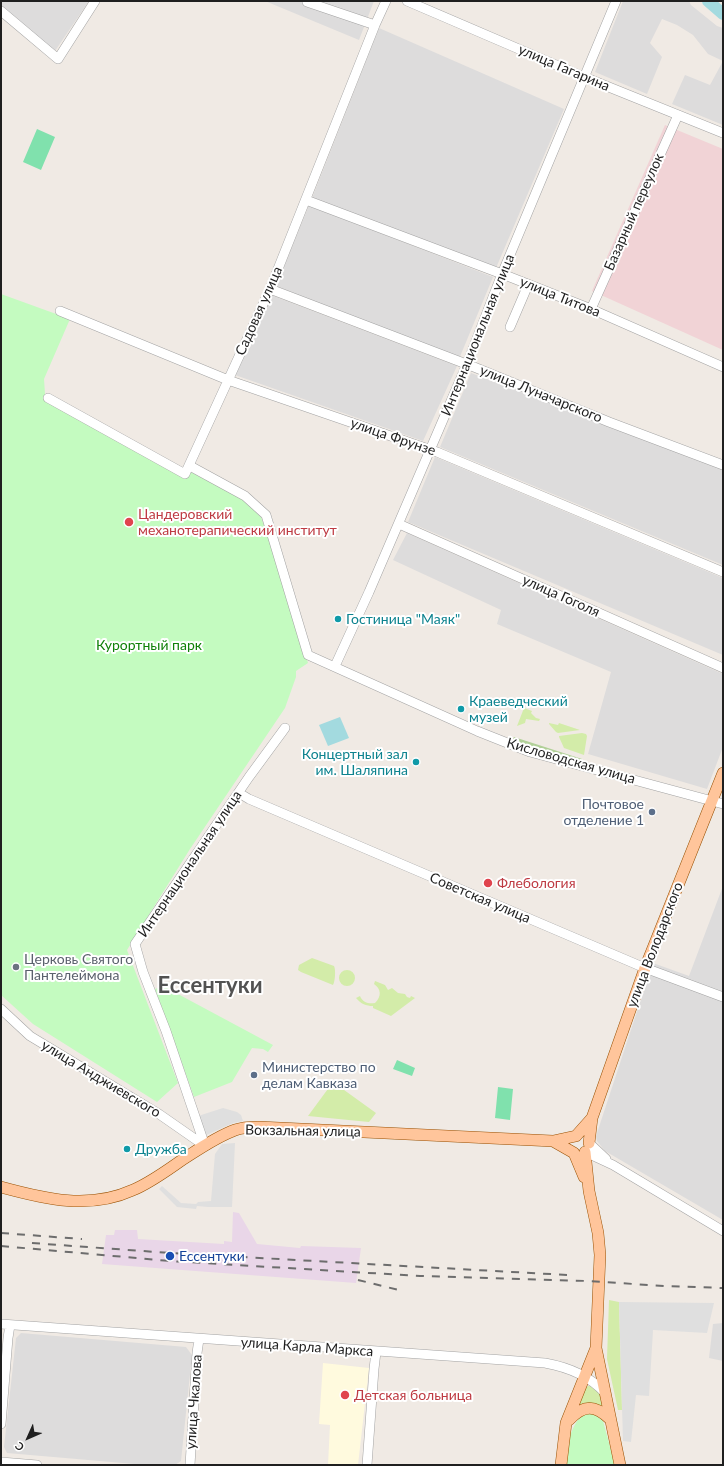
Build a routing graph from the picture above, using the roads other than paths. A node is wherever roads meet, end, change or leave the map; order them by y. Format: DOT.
graph roads {
  1 [pos="95,1"];
  2 [pos="386,1"];
  3 [pos="407,1"];
  4 [pos="616,1"];
  5 [pos="308,2"];
  6 [pos="1,11"];
  7 [pos="375,25"];
  8 [pos="584,77"];
  9 [pos="678,115"];
  10 [pos="723,133"];
  11 [pos="306,200"];
  12 [pos="502,274"];
  13 [pos="528,285"];
  14 [pos="270,289"];
  15 [pos="591,309"];
  16 [pos="60,311"];
  17 [pos="510,328"];
  18 [pos="467,364"];
  19 [pos="723,367"];
  20 [pos="228,380"];
  21 [pos="48,398"];
  22 [pos="430,450"];
  23 [pos="723,465"];
  24 [pos="190,466"];
  25 [pos="399,524"];
  26 [pos="723,572"];
  27 [pos="335,666"];
  28 [pos="723,668"];
  29 [pos="285,728"];
  30 [pos="723,773"];
  31 [pos="239,793"];
  32 [pos="712,800"];
  33 [pos="723,804"];
  34 [pos="645,968"];
  35 [pos="723,997"];
  36 [pos="1,1009"];
  37 [pos="592,1118"];
  38 [pos="576,1136"];
  39 [pos="553,1141"];
  40 [pos="205,1146"];
  41 [pos="583,1150"];
  42 [pos="1,1187"];
  43 [pos="723,1231"];
  44 [pos="5,1325"];
  45 [pos="199,1339"];
  46 [pos="596,1348"];
  47 [pos="376,1352"];
  48 [pos="584,1376"];
  49 [pos="605,1393"];
  50 [pos="610,1419"];
  51 [pos="566,1423"];
  52 [pos="1,1424"];
  53 [pos="1,1462"];
  54 [pos="38,1465"];
  55 [pos="190,1465"];
  56 [pos="367,1465"];
  57 [pos="561,1465"];
  58 [pos="620,1465"];
  1 -- 6 [label="street"];
  2 -- 7 [label="street, Садовая улица"];
  3 -- 8 [label="street, улица Гагарина"];
  4 -- 8 [label="street, Интернациональная улица"];
  5 -- 7 [label="street"];
  7 -- 11 [label="street, Садовая улица"];
  8 -- 9 [label="street, улица Гагарина"];
  8 -- 12 [label="street, Интернациональная улица"];
  9 -- 10 [label="street, улица Гагарина"];
  9 -- 15 [label="street, Базарный переулок"];
  11 -- 12 [label="street, улица Титова"];
  11 -- 14 [label="street, Садовая улица"];
  12 -- 13 [label="street, улица Титова"];
  12 -- 18 [label="street, Интернациональная улица"];
  13 -- 15 [label="street, улица Титова"];
  13 -- 17 [label="street"];
  14 -- 18 [label="street, улица Луначарского"];
  14 -- 20 [label="street, Садовая улица"];
  15 -- 19 [label="street, улица Титова"];
  16 -- 20 [label="street, улица Фрунзе"];
  18 -- 22 [label="street, Интернациональная улица"];
  18 -- 23 [label="street, улица Луначарского"];
  20 -- 22 [label="street, улица Фрунзе"];
  20 -- 24 [label="street, Садовая улица"];
  21 -- 24 [label="street"];
  22 -- 25 [label="street, Интернациональная улица"];
  22 -- 26 [label="street, улица Фрунзе"];
  24 -- 27 [label="street, Кисловодская улица"];
  25 -- 27 [label="street, Интернациональная улица"];
  25 -- 28 [label="street, улица Гоголя"];
  27 -- 32 [label="street, Кисловодская улица"];
  29 -- 31 [label="street, Интернациональная улица"];
  30 -- 32 [label="main road, улица Володарского"];
  31 -- 34 [label="street, Советская улица"];
  31 -- 40 [label="street, Интернациональная улица"];
  32 -- 33 [label="street, Кисловодская улица"];
  32 -- 34 [label="main road, улица Володарского"];
  34 -- 35 [label="street, Советская улица"];
  34 -- 37 [label="main road, улица Володарского"];
  36 -- 40 [label="street, улица Анджиевского"];
  37 -- 38 [label="main road"];
  37 -- 41 [label="main road"];
  38 -- 39 [label="main road"];
  38 -- 41 [label="main road"];
  38 -- 41 [label="main road"];
  39 -- 40 [label="main road, Вокзальная улица"];
  39 -- 41 [label="main road"];
  40 -- 42 [label="main road, Вокзальная улица"];
  41 -- 43 [label="street"];
  41 -- 46 [label="main road"];
  44 -- 45 [label="street, улица Карла Маркса"];
  44 -- 52 [label="street"];
  45 -- 47 [label="street, улица Карла Маркса"];
  45 -- 55 [label="street, улица Чкалова"];
  46 -- 48 [label="main road"];
  46 -- 49 [label="main road"];
  47 -- 48 [label="street, улица Карла Маркса"];
  47 -- 56 [label="street"];
  48 -- 49 [label="street, улица Карла Маркса"];
  48 -- 51 [label="main road"];
  49 -- 50 [label="main road"];
  50 -- 51 [label="main road"];
  50 -- 58 [label="main road"];
  51 -- 57 [label="main road"];
  53 -- 54 [label="street"];
}
